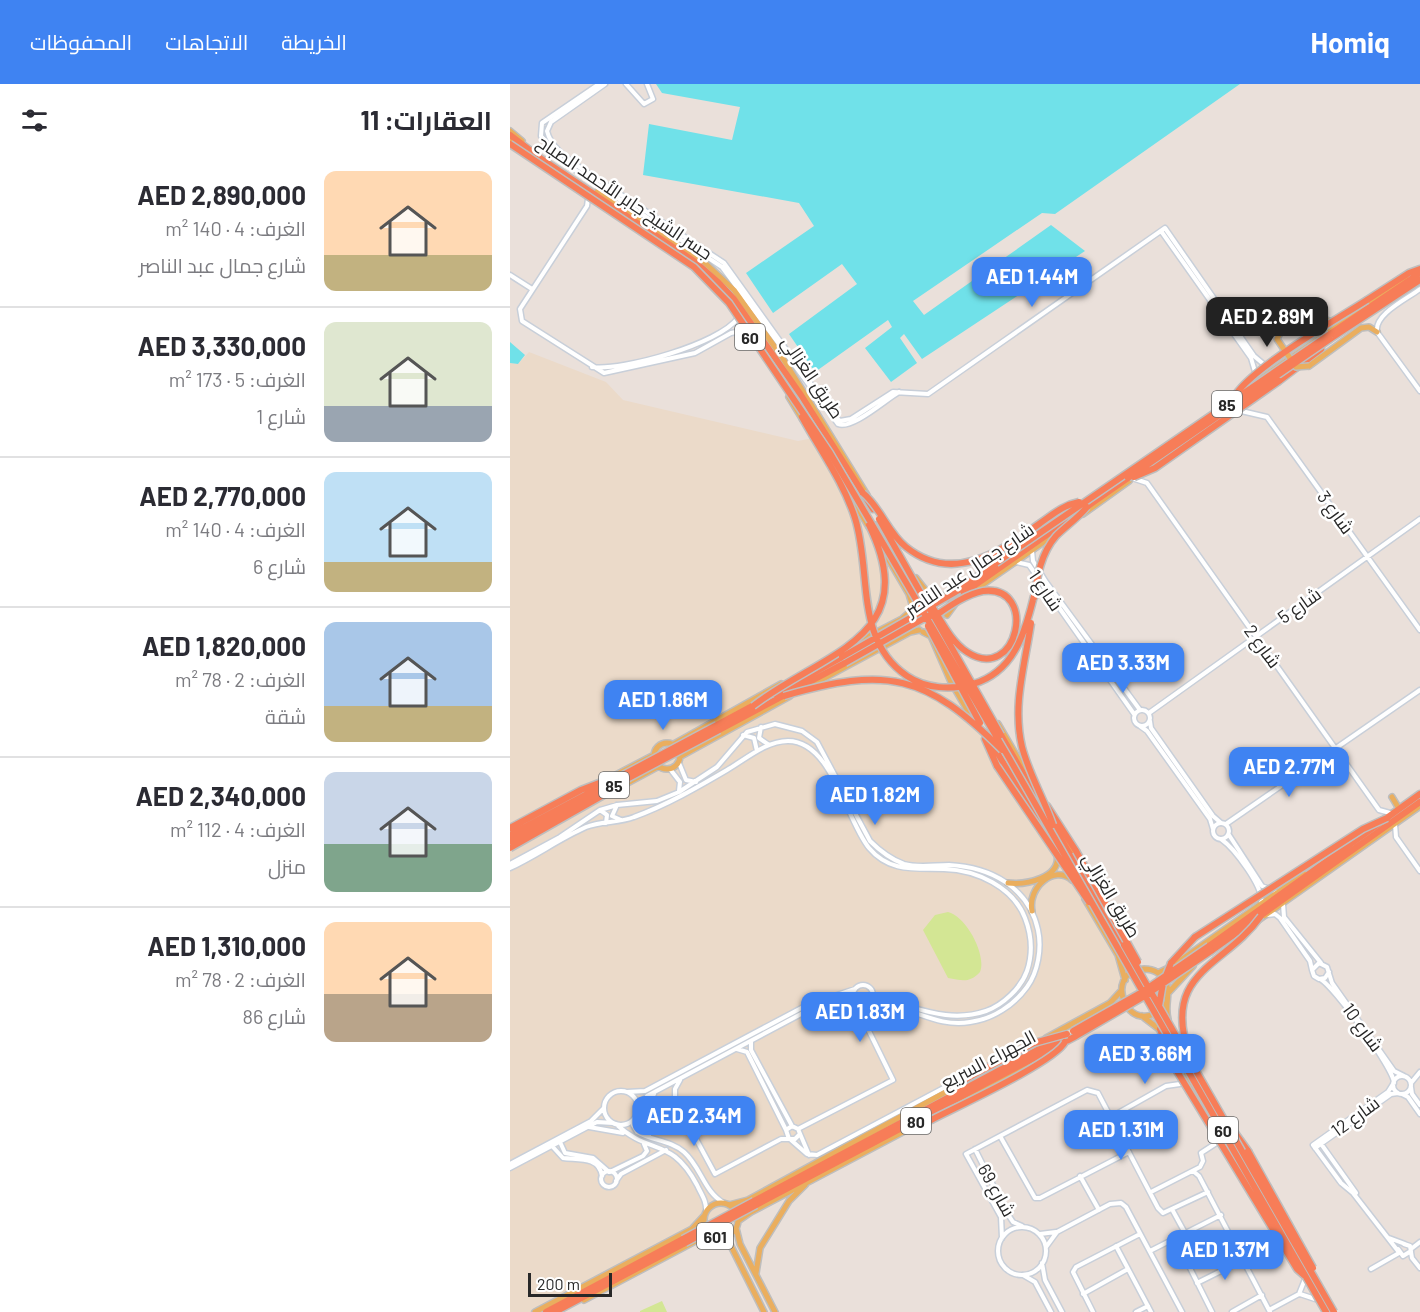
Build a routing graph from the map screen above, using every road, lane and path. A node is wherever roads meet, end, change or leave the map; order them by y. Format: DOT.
graph roads {
  1 [pos="599,84"];
  2 [pos="605,84"];
  3 [pos="626,84"];
  4 [pos="648,84"];
  5 [pos="510,135"];
  6 [pos="510,144"];
  7 [pos="604,186"];
  8 [pos="588,199"];
  9 [pos="595,204"];
  10 [pos="587,206"];
  11 [pos="1163,230"];
  12 [pos="1420,271"];
  13 [pos="510,275"];
  14 [pos="1420,281"];
  15 [pos="532,289"];
  16 [pos="1420,290"];
  17 [pos="738,318"];
  18 [pos="1319,319"];
  19 [pos="1338,324"];
  20 [pos="746,330"];
  21 [pos="1347,331"];
  22 [pos="1377,332"];
  23 [pos="1317,338"];
  24 [pos="1339,344"];
  25 [pos="686,349"];
  26 [pos="1321,349"];
  27 [pos="687,355"];
  28 [pos="631,362"];
  29 [pos="591,367"];
  30 [pos="632,369"];
  31 [pos="1271,369"];
  32 [pos="1257,379"];
  33 [pos="1420,392"];
  34 [pos="792,394"];
  35 [pos="1233,400"];
  36 [pos="1241,407"];
  37 [pos="1148,468"];
  38 [pos="1129,479"];
  39 [pos="1147,483"];
  40 [pos="863,493"];
  41 [pos="858,500"];
  42 [pos="1085,504"];
  43 [pos="1420,519"];
  44 [pos="1032,550"];
  45 [pos="1368,556"];
  46 [pos="1015,562"];
  47 [pos="1031,563"];
  48 [pos="1057,594"];
  49 [pos="1034,596"];
  50 [pos="1051,598"];
  51 [pos="924,599"];
  52 [pos="910,612"];
  53 [pos="928,616"];
  54 [pos="946,618"];
  55 [pos="1420,630"];
  56 [pos="921,631"];
  57 [pos="1256,636"];
  58 [pos="1119,680"];
  59 [pos="1112,684"];
  60 [pos="1420,690"];
  61 [pos="784,696"];
  62 [pos="753,706"];
  63 [pos="1140,710"];
  64 [pos="1149,713"];
  65 [pos="1134,714"];
  66 [pos="1150,721"];
  67 [pos="761,726"];
  68 [pos="1140,726"];
  69 [pos="743,735"];
  70 [pos="985,739"];
  71 [pos="674,744"];
  72 [pos="770,745"];
  73 [pos="1337,750"];
  74 [pos="757,752"];
  75 [pos="654,755"];
  76 [pos="681,756"];
  77 [pos="1009,758"];
  78 [pos="679,763"];
  79 [pos="659,766"];
  80 [pos="670,769"];
  81 [pos="631,774"];
  82 [pos="697,782"];
  83 [pos="1033,784"];
  84 [pos="679,792"];
  85 [pos="1420,792"];
  86 [pos="1392,797"];
  87 [pos="1420,804"];
  88 [pos="617,805"];
  89 [pos="1398,807"];
  90 [pos="600,810"];
  91 [pos="1379,810"];
  92 [pos="1389,815"];
  93 [pos="622,821"];
  94 [pos="1378,822"];
  95 [pos="606,823"];
  96 [pos="1395,824"];
  97 [pos="1053,825"];
  98 [pos="1225,825"];
  99 [pos="1213,829"];
  100 [pos="510,831"];
  101 [pos="1044,831"];
  102 [pos="1383,832"];
  103 [pos="1229,835"];
  104 [pos="1396,837"];
  105 [pos="1221,839"];
  106 [pos="510,845"];
  107 [pos="1056,850"];
  108 [pos="510,866"];
  109 [pos="970,868"];
  110 [pos="1420,871"];
  111 [pos="990,872"];
  112 [pos="967,873"];
  113 [pos="986,879"];
  114 [pos="1075,882"];
  115 [pos="1008,884"];
  116 [pos="1278,892"];
  117 [pos="1261,904"];
  118 [pos="1283,904"];
  119 [pos="1096,909"];
  120 [pos="1032,911"];
  121 [pos="1264,916"];
  122 [pos="1031,943"];
  123 [pos="1039,943"];
  124 [pos="1322,963"];
  125 [pos="1146,969"];
  126 [pos="1312,970"];
  127 [pos="1329,972"];
  128 [pos="1158,973"];
  129 [pos="1319,979"];
  130 [pos="1125,980"];
  131 [pos="855,989"];
  132 [pos="1122,990"];
  133 [pos="1168,992"];
  134 [pos="873,994"];
  135 [pos="1008,997"];
  136 [pos="833,1000"];
  137 [pos="854,1000"];
  138 [pos="1013,1002"];
  139 [pos="817,1003"];
  140 [pos="868,1004"];
  141 [pos="1161,1004"];
  142 [pos="808,1007"];
  143 [pos="894,1007"];
  144 [pos="1130,1010"];
  145 [pos="1141,1016"];
  146 [pos="1067,1034"];
  147 [pos="1370,1039"];
  148 [pos="751,1041"];
  149 [pos="1065,1042"];
  150 [pos="737,1049"];
  151 [pos="753,1058"];
  152 [pos="1179,1062"];
  153 [pos="1194,1068"];
  154 [pos="986,1071"];
  155 [pos="679,1072"];
  156 [pos="1419,1073"];
  157 [pos="1404,1076"];
  158 [pos="681,1079"];
  159 [pos="892,1080"];
  160 [pos="1394,1083"];
  161 [pos="1411,1085"];
  162 [pos="950,1089"];
  163 [pos="627,1092"];
  164 [pos="657,1092"];
  165 [pos="1400,1093"];
  166 [pos="1420,1105"];
  167 [pos="604,1108"];
  168 [pos="638,1110"];
  169 [pos="1420,1114"];
  170 [pos="635,1117"];
  171 [pos="1111,1117"];
  172 [pos="615,1124"];
  173 [pos="792,1126"];
  174 [pos="1230,1126"];
  175 [pos="588,1127"];
  176 [pos="912,1127"];
  177 [pos="798,1129"];
  178 [pos="785,1131"];
  179 [pos="625,1133"];
  180 [pos="799,1135"];
  181 [pos="1000,1136"];
  182 [pos="1222,1136"];
  183 [pos="658,1139"];
  184 [pos="781,1139"];
  185 [pos="790,1139"];
  186 [pos="558,1142"];
  187 [pos="1320,1142"];
  188 [pos="644,1144"];
  189 [pos="551,1146"];
  190 [pos="975,1149"];
  191 [pos="666,1150"];
  192 [pos="1129,1152"];
  193 [pos="810,1155"];
  194 [pos="695,1165"];
  195 [pos="510,1166"];
  196 [pos="688,1169"];
  197 [pos="1193,1171"];
  198 [pos="610,1172"];
  199 [pos="602,1176"];
  200 [pos="1080,1176"];
  201 [pos="810,1180"];
  202 [pos="1347,1180"];
  203 [pos="616,1181"];
  204 [pos="1341,1183"];
  205 [pos="1151,1192"];
  206 [pos="1208,1192"];
  207 [pos="727,1204"];
  208 [pos="1099,1210"];
  209 [pos="1173,1210"];
  210 [pos="1006,1213"];
  211 [pos="705,1214"];
  212 [pos="1221,1215"];
  213 [pos="1000,1217"];
  214 [pos="737,1224"];
  215 [pos="1024,1227"];
  216 [pos="1057,1232"];
  217 [pos="1185,1233"];
  218 [pos="1039,1234"];
  219 [pos="1140,1234"];
  220 [pos="713,1236"];
  221 [pos="1232,1237"];
  222 [pos="720,1238"];
  223 [pos="1002,1238"];
  224 [pos="1175,1238"];
  225 [pos="1418,1243"];
  226 [pos="1406,1244"];
  227 [pos="1116,1246"];
  228 [pos="742,1248"];
  229 [pos="1046,1248"];
  230 [pos="1150,1251"];
  231 [pos="1411,1251"];
  232 [pos="1399,1252"];
  233 [pos="1407,1256"];
  234 [pos="737,1257"];
  235 [pos="1412,1258"];
  236 [pos="1243,1260"];
  237 [pos="1185,1261"];
  238 [pos="1042,1263"];
  239 [pos="1420,1268"];
  240 [pos="1128,1269"];
  241 [pos="1371,1269"];
  242 [pos="756,1273"];
  243 [pos="1022,1274"];
  244 [pos="1308,1281"];
  245 [pos="1197,1283"];
  246 [pos="1048,1286"];
  247 [pos="1039,1290"];
  248 [pos="1083,1294"];
  249 [pos="1299,1294"];
  250 [pos="1262,1295"];
  251 [pos="1315,1299"];
  252 [pos="1326,1299"];
  253 [pos="1047,1304"];
  254 [pos="1148,1306"];
  255 [pos="1270,1311"];
  256 [pos="535,1312"];
  257 [pos="546,1312"];
  258 [pos="555,1312"];
  259 [pos="561,1312"];
  260 [pos="764,1312"];
  261 [pos="775,1312"];
  262 [pos="1045,1312"];
  263 [pos="1051,1312"];
  264 [pos="1062,1312"];
  265 [pos="1093,1312"];
  266 [pos="1136,1312"];
  267 [pos="1151,1312"];
  268 [pos="1182,1312"];
  269 [pos="1212,1312"];
  270 [pos="1232,1312"];
  271 [pos="1324,1312"];
  272 [pos="1335,1312"];
  1 -- 7 [label="street"];
  2 -- 7 [label="street"];
  3 -- 4 [label="street"];
  5 -- 8 [label="main road, طريق الغزالي / 60"];
  5 -- 40 [label="highway, جسر الشيخ جابر الأحمد الصباح / 60"];
  5 -- 51 [label="main road, طريق الغزالي / 60"];
  6 -- 34 [label="highway, جسر الشيخ جابر الأحمد الصباح / 60, bridge"];
  7 -- 11 [label="street"];
  8 -- 9 [label="main road, طريق الغزالي / 60"];
  8 -- 10 [label="street"];
  9 -- 10 [label="street"];
  9 -- 17 [label="main road, طريق الغزالي / 60"];
  10 -- 15 [label="street"];
  11 -- 31 [label="street"];
  11 -- 32 [label="street"];
  12 -- 19 [label="main road, شارع جمال عبد الناصر"];
  12 -- 35 [label="highway, شارع جمال عبد الناصر / 85, bridge"];
  12 -- 35 [label="highway, bridge"];
  13 -- 15 [label="street"];
  14 -- 21 [label="main road"];
  14 -- 38 [label="highway, شارع جمال عبد الناصر / 85, bridge"];
  15 -- 29 [label="street"];
  16 -- 22 [label="street"];
  17 -- 20 [label="main road, طريق الغزالي / 60"];
  17 -- 25 [label="street"];
  18 -- 19 [label="main road"];
  18 -- 23 [label="main road"];
  18 -- 24 [label="main road, bridge"];
  19 -- 23 [label="main road, شارع جمال عبد الناصر"];
  20 -- 27 [label="street"];
  20 -- 51 [label="main road, طريق الغزالي / 60"];
  21 -- 24 [label="main road"];
  21 -- 26 [label="main road"];
  22 -- 24 [label="main road"];
  22 -- 33 [label="street"];
  23 -- 31 [label="main road, شارع جمال عبد الناصر"];
  25 -- 27 [label="street"];
  25 -- 28 [label="street"];
  26 -- 36 [label="main road"];
  26 -- 38 [label="highway, bridge"];
  27 -- 30 [label="street"];
  28 -- 29 [label="street"];
  28 -- 30 [label="street"];
  29 -- 30 [label="street"];
  31 -- 32 [label="main road, شارع جمال عبد الناصر"];
  32 -- 51 [label="main road, شارع جمال عبد الناصر"];
  34 -- 41 [label="highway, جسر الشيخ جابر الأحمد الصباح / 60, bridge"];
  34 -- 49 [label="highway, bridge"];
  35 -- 42 [label="highway, شارع جمال عبد الناصر / 85, bridge"];
  36 -- 37 [label="main road"];
  36 -- 45 [label="street, شارع 3"];
  37 -- 38 [label="main road"];
  37 -- 39 [label="street"];
  38 -- 39 [label="street"];
  38 -- 42 [label="highway, شارع جمال عبد الناصر / 85"];
  38 -- 44 [label="main road"];
  39 -- 57 [label="street, شارع 2"];
  40 -- 42 [label="highway, bridge"];
  40 -- 51 [label="highway, طريق الغزالي / 60, bridge"];
  41 -- 51 [label="highway, طريق الغزالي / 60, bridge"];
  41 -- 62 [label="highway, bridge"];
  42 -- 49 [label="highway, bridge"];
  42 -- 53 [label="highway, شارع جمال عبد الناصر / 85, bridge"];
  42 -- 62 [label="highway, شارع جمال عبد الناصر / 85, bridge"];
  43 -- 45 [label="street, شارع 5"];
  44 -- 46 [label="main road"];
  44 -- 47 [label="street, شارع 1"];
  45 -- 55 [label="street, شارع 3"];
  45 -- 57 [label="street, شارع 5"];
  46 -- 47 [label="street, شارع 1"];
  46 -- 54 [label="main road"];
  47 -- 48 [label="street, شارع 1"];
  47 -- 50 [label="street, شارع 1"];
  48 -- 50 [label="street"];
  48 -- 58 [label="street, شارع 1"];
  49 -- 97 [label="highway, bridge"];
  50 -- 59 [label="street, شارع 1"];
  51 -- 52 [label="main road"];
  51 -- 53 [label="highway, bridge"];
  51 -- 54 [label="main road, طريق الغزالي"];
  51 -- 77 [label="highway, طريق الغزالي / 60, bridge"];
  51 -- 97 [label="highway, طريق الغزالي / 60, bridge"];
  51 -- 101 [label="highway, bridge"];
  52 -- 56 [label="main road, طريق الغزالي"];
  52 -- 71 [label="main road"];
  53 -- 61 [label="highway, شارع جمال عبد الناصر / 85, bridge"];
  54 -- 56 [label="main road"];
  54 -- 83 [label="main road, طريق الغزالي"];
  56 -- 70 [label="main road, طريق الغزالي"];
  56 -- 76 [label="main road"];
  57 -- 64 [label="street, شارع 5"];
  57 -- 73 [label="street, شارع 2"];
  58 -- 59 [label="street"];
  58 -- 63 [label="street, شارع 1"];
  59 -- 65 [label="street, شارع 1"];
  60 -- 73 [label="street"];
  61 -- 77 [label="highway, bridge"];
  61 -- 81 [label="highway, شارع جمال عبد الناصر / 85, bridge"];
  62 -- 81 [label="highway, شارع جمال عبد الناصر / 85, bridge"];
  63 -- 64 [label="street"];
  63 -- 65 [label="street"];
  64 -- 66 [label="street"];
  65 -- 68 [label="street"];
  66 -- 68 [label="street"];
  66 -- 98 [label="street"];
  67 -- 69 [label="street"];
  67 -- 72 [label="street"];
  67 -- 109 [label="street"];
  68 -- 99 [label="street"];
  69 -- 74 [label="street"];
  69 -- 82 [label="street"];
  70 -- 101 [label="main road, طريق الغزالي"];
  70 -- 119 [label="highway, bridge"];
  71 -- 75 [label="main road"];
  71 -- 76 [label="main road"];
  72 -- 74 [label="street"];
  72 -- 112 [label="street"];
  73 -- 91 [label="street, شارع 2"];
  73 -- 98 [label="street"];
  74 -- 93 [label="street"];
  75 -- 79 [label="main road"];
  75 -- 100 [label="main road"];
  76 -- 78 [label="main road"];
  77 -- 119 [label="highway, طريق الغزالي / 60, bridge"];
  78 -- 80 [label="main road"];
  78 -- 82 [label="street"];
  79 -- 80 [label="main road"];
  79 -- 106 [label="main road"];
  80 -- 84 [label="street"];
  81 -- 100 [label="highway, bridge"];
  81 -- 106 [label="highway, bridge"];
  82 -- 84 [label="street"];
  83 -- 125 [label="main road, طريق الغزالي"];
  83 -- 141 [label="highway, bridge"];
  84 -- 88 [label="street"];
  85 -- 89 [label="main road, الجهراء السريع"];
  85 -- 92 [label="highway, الجهراء السريع / 80"];
  86 -- 89 [label="main road"];
  87 -- 96 [label="main road, الجهراء السريع"];
  87 -- 121 [label="highway, الجهراء السريع / 80"];
  88 -- 90 [label="street"];
  88 -- 93 [label="street"];
  89 -- 92 [label="main road, الجهراء السريع"];
  90 -- 95 [label="street"];
  90 -- 108 [label="street"];
  91 -- 92 [label="street"];
  91 -- 94 [label="street"];
  92 -- 94 [label="main road, الجهراء السريع"];
  92 -- 146 [label="highway, الجهراء السريع / 80, bridge"];
  92 -- 244 [label="highway, bridge"];
  93 -- 95 [label="street"];
  94 -- 116 [label="main road, الجهراء السريع"];
  95 -- 108 [label="street"];
  96 -- 102 [label="main road, الجهراء السريع"];
  96 -- 104 [label="street"];
  97 -- 141 [label="highway, طريق الغزالي / 60, bridge"];
  98 -- 99 [label="street"];
  98 -- 103 [label="street"];
  99 -- 105 [label="street"];
  101 -- 107 [label="main road, طريق الغزالي"];
  102 -- 104 [label="street"];
  102 -- 118 [label="main road, الجهراء السريع"];
  103 -- 105 [label="street"];
  103 -- 116 [label="street"];
  104 -- 110 [label="street"];
  105 -- 117 [label="street"];
  107 -- 114 [label="main road, طريق الغزالي"];
  107 -- 115 [label="main road"];
  109 -- 111 [label="street"];
  109 -- 112 [label="street"];
  111 -- 113 [label="street"];
  111 -- 115 [label="street"];
  112 -- 113 [label="street"];
  113 -- 122 [label="street"];
  114 -- 120 [label="main road"];
  114 -- 130 [label="main road, طريق الغزالي"];
  115 -- 120 [label="street"];
  116 -- 117 [label="main road, الجهراء السريع"];
  117 -- 128 [label="main road, الجهراء السريع"];
  118 -- 121 [label="main road, الجهراء السريع"];
  118 -- 124 [label="street"];
  119 -- 244 [label="highway, طريق الغزالي / 60, bridge"];
  120 -- 123 [label="street"];
  121 -- 126 [label="street"];
  121 -- 133 [label="main road, الجهراء السريع"];
  121 -- 149 [label="highway, الجهراء السريع / 80, bridge"];
  121 -- 153 [label="highway, bridge"];
  122 -- 123 [label="street"];
  122 -- 135 [label="street"];
  123 -- 138 [label="street"];
  124 -- 126 [label="street"];
  124 -- 127 [label="street"];
  125 -- 128 [label="main road"];
  125 -- 130 [label="main road"];
  126 -- 129 [label="street"];
  127 -- 129 [label="street"];
  127 -- 147 [label="street, شارع 10"];
  128 -- 133 [label="main road"];
  129 -- 147 [label="street, شارع 10"];
  130 -- 132 [label="main road"];
  131 -- 134 [label="street"];
  131 -- 137 [label="street"];
  131 -- 139 [label="street"];
  132 -- 144 [label="main road"];
  132 -- 154 [label="main road, الجهراء السريع"];
  133 -- 141 [label="main road"];
  134 -- 135 [label="street"];
  134 -- 140 [label="street"];
  135 -- 138 [label="street"];
  136 -- 137 [label="street"];
  136 -- 139 [label="street"];
  136 -- 159 [label="street"];
  137 -- 140 [label="street"];
  138 -- 143 [label="street"];
  139 -- 142 [label="street"];
  140 -- 143 [label="street"];
  141 -- 145 [label="main road"];
  141 -- 153 [label="highway, طريق الغزالي / 60, bridge"];
  141 -- 174 [label="main road, طريق الغزالي"];
  142 -- 148 [label="street"];
  142 -- 155 [label="street"];
  143 -- 159 [label="street"];
  144 -- 145 [label="main road, طريق الغزالي"];
  144 -- 176 [label="main road, الجهراء السريع"];
  145 -- 152 [label="main road, طريق الغزالي"];
  146 -- 162 [label="highway, bridge"];
  146 -- 257 [label="highway, الجهراء السريع / 80, bridge"];
  147 -- 157 [label="street, شارع 10"];
  147 -- 160 [label="street, شارع 10"];
  148 -- 150 [label="street"];
  148 -- 151 [label="street"];
  149 -- 176 [label="highway, bridge"];
  149 -- 258 [label="highway, الجهراء السريع / 80, bridge"];
  150 -- 151 [label="street"];
  150 -- 158 [label="street"];
  151 -- 173 [label="street"];
  151 -- 178 [label="street"];
  152 -- 171 [label="street"];
  152 -- 182 [label="main road, طريق الغزالي"];
  153 -- 252 [label="highway, طريق الغزالي / 60, bridge"];
  154 -- 162 [label="main road, الجهراء السريع"];
  154 -- 193 [label="street"];
  155 -- 158 [label="street"];
  155 -- 163 [label="street"];
  156 -- 157 [label="street"];
  156 -- 161 [label="street"];
  157 -- 160 [label="street, شارع 12"];
  157 -- 161 [label="street, شارع 10"];
  158 -- 164 [label="street"];
  158 -- 184 [label="street"];
  159 -- 177 [label="street"];
  160 -- 165 [label="street, شارع 10"];
  160 -- 187 [label="street, شارع 12"];
  161 -- 165 [label="street, شارع 12"];
  161 -- 166 [label="street"];
  162 -- 207 [label="main road, الجهراء السريع"];
  163 -- 167 [label="street"];
  163 -- 168 [label="street"];
  164 -- 168 [label="street"];
  164 -- 183 [label="street"];
  165 -- 169 [label="street"];
  165 -- 187 [label="street, شارع 12"];
  167 -- 172 [label="street"];
  167 -- 186 [label="street"];
  168 -- 170 [label="street"];
  170 -- 172 [label="street"];
  170 -- 183 [label="street"];
  171 -- 181 [label="street"];
  171 -- 192 [label="street"];
  172 -- 175 [label="street"];
  172 -- 179 [label="street"];
  173 -- 177 [label="street"];
  173 -- 178 [label="street"];
  174 -- 252 [label="highway, bridge"];
  174 -- 272 [label="main road, طريق الغزالي"];
  175 -- 179 [label="street"];
  175 -- 186 [label="street"];
  176 -- 201 [label="main road, الجهراء السريع"];
  177 -- 180 [label="street"];
  178 -- 184 [label="street"];
  178 -- 185 [label="street"];
  179 -- 188 [label="street"];
  180 -- 185 [label="street"];
  180 -- 193 [label="street"];
  181 -- 190 [label="street"];
  181 -- 200 [label="street"];
  182 -- 197 [label="street"];
  182 -- 244 [label="main road, طريق الغزالي"];
  183 -- 194 [label="street"];
  184 -- 185 [label="street"];
  185 -- 193 [label="street"];
  186 -- 189 [label="street"];
  186 -- 195 [label="street"];
  186 -- 198 [label="street"];
  187 -- 202 [label="street"];
  187 -- 204 [label="street, شارع 12"];
  188 -- 191 [label="street"];
  188 -- 198 [label="street"];
  189 -- 195 [label="street"];
  189 -- 199 [label="street"];
  190 -- 210 [label="street, شارع 69"];
  190 -- 213 [label="street, شارع 69"];
  191 -- 196 [label="street"];
  191 -- 203 [label="street"];
  192 -- 200 [label="street"];
  192 -- 205 [label="street"];
  194 -- 196 [label="street"];
  194 -- 207 [label="street"];
  196 -- 211 [label="street"];
  197 -- 205 [label="street"];
  197 -- 206 [label="street"];
  198 -- 199 [label="street"];
  198 -- 203 [label="street"];
  199 -- 203 [label="street"];
  200 -- 208 [label="street"];
  201 -- 214 [label="main road, الجهراء السريع"];
  201 -- 242 [label="main road"];
  202 -- 204 [label="street"];
  202 -- 226 [label="street"];
  204 -- 232 [label="street"];
  205 -- 209 [label="street"];
  206 -- 209 [label="street"];
  206 -- 212 [label="street"];
  207 -- 211 [label="main road, 601"];
  207 -- 214 [label="main road, 601"];
  208 -- 216 [label="street"];
  208 -- 219 [label="street"];
  209 -- 217 [label="street"];
  210 -- 213 [label="street"];
  210 -- 215 [label="street, شارع 69"];
  211 -- 220 [label="main road, 601"];
  211 -- 256 [label="main road"];
  212 -- 217 [label="street"];
  212 -- 221 [label="street"];
  213 -- 223 [label="street, شارع 69"];
  214 -- 222 [label="main road, 601"];
  214 -- 228 [label="main road, 601"];
  215 -- 218 [label="street"];
  215 -- 223 [label="street"];
  216 -- 218 [label="street"];
  216 -- 229 [label="street"];
  217 -- 224 [label="street"];
  218 -- 229 [label="street"];
  219 -- 227 [label="street"];
  219 -- 230 [label="street"];
  220 -- 222 [label="main road, 601"];
  220 -- 259 [label="main road"];
  221 -- 236 [label="street"];
  221 -- 237 [label="street"];
  222 -- 234 [label="main road, 601"];
  223 -- 243 [label="street"];
  224 -- 230 [label="street"];
  224 -- 237 [label="street"];
  225 -- 226 [label="street"];
  225 -- 231 [label="street"];
  226 -- 231 [label="street"];
  226 -- 232 [label="street"];
  227 -- 240 [label="street"];
  227 -- 248 [label="street"];
  228 -- 234 [label="main road"];
  228 -- 242 [label="main road, 601"];
  229 -- 238 [label="street"];
  230 -- 268 [label="street"];
  231 -- 233 [label="street"];
  231 -- 235 [label="street"];
  232 -- 233 [label="street"];
  232 -- 241 [label="street"];
  233 -- 235 [label="street"];
  234 -- 260 [label="main road, 601"];
  235 -- 239 [label="street"];
  236 -- 245 [label="street"];
  236 -- 250 [label="street"];
  237 -- 245 [label="street"];
  238 -- 243 [label="street"];
  238 -- 246 [label="street"];
  240 -- 248 [label="street"];
  240 -- 254 [label="street"];
  242 -- 261 [label="main road, 601"];
  243 -- 247 [label="street"];
  244 -- 249 [label="street"];
  244 -- 251 [label="main road, طريق الغزالي"];
  244 -- 271 [label="highway, طريق الغزالي / 60, bridge"];
  245 -- 269 [label="street"];
  246 -- 247 [label="street"];
  246 -- 264 [label="street"];
  247 -- 253 [label="street"];
  248 -- 265 [label="street"];
  249 -- 251 [label="street"];
  249 -- 255 [label="street"];
  250 -- 255 [label="street"];
  250 -- 270 [label="street"];
  251 -- 271 [label="main road, طريق الغزالي"];
  252 -- 272 [label="highway, طريق الغزالي / 60, bridge"];
  253 -- 262 [label="street"];
  253 -- 263 [label="street"];
  254 -- 266 [label="street"];
  254 -- 267 [label="street"];
}
